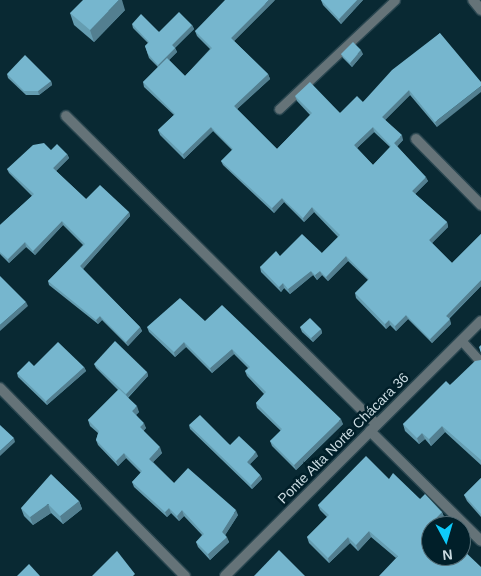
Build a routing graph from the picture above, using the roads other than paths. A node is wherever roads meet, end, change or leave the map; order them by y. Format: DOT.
graph roads {
  1 [pos="395,0"];
  2 [pos="473,0"];
  3 [pos="481,10"];
  4 [pos="279,109"];
  5 [pos="66,116"];
  6 [pos="416,139"];
  7 [pos="481,204"];
  8 [pos="481,320"];
  9 [pos="461,340"];
  10 [pos="481,362"];
  11 [pos="0,388"];
  12 [pos="373,427"];
  13 [pos="481,541"];
  14 [pos="185,576"];
  15 [pos="225,576"];
  1 -- 4 [label="lane"];
  2 -- 3 [label="street"];
  5 -- 12 [label="street"];
  6 -- 7 [label="street"];
  8 -- 9 [label="street, Ponte Alta Norte Chácara 36"];
  9 -- 10 [label="lane"];
  9 -- 12 [label="street, Ponte Alta Norte Chácara 36"];
  11 -- 14 [label="street"];
  12 -- 13 [label="street"];
  12 -- 15 [label="street, Ponte Alta Norte Chácara 36"];
}
